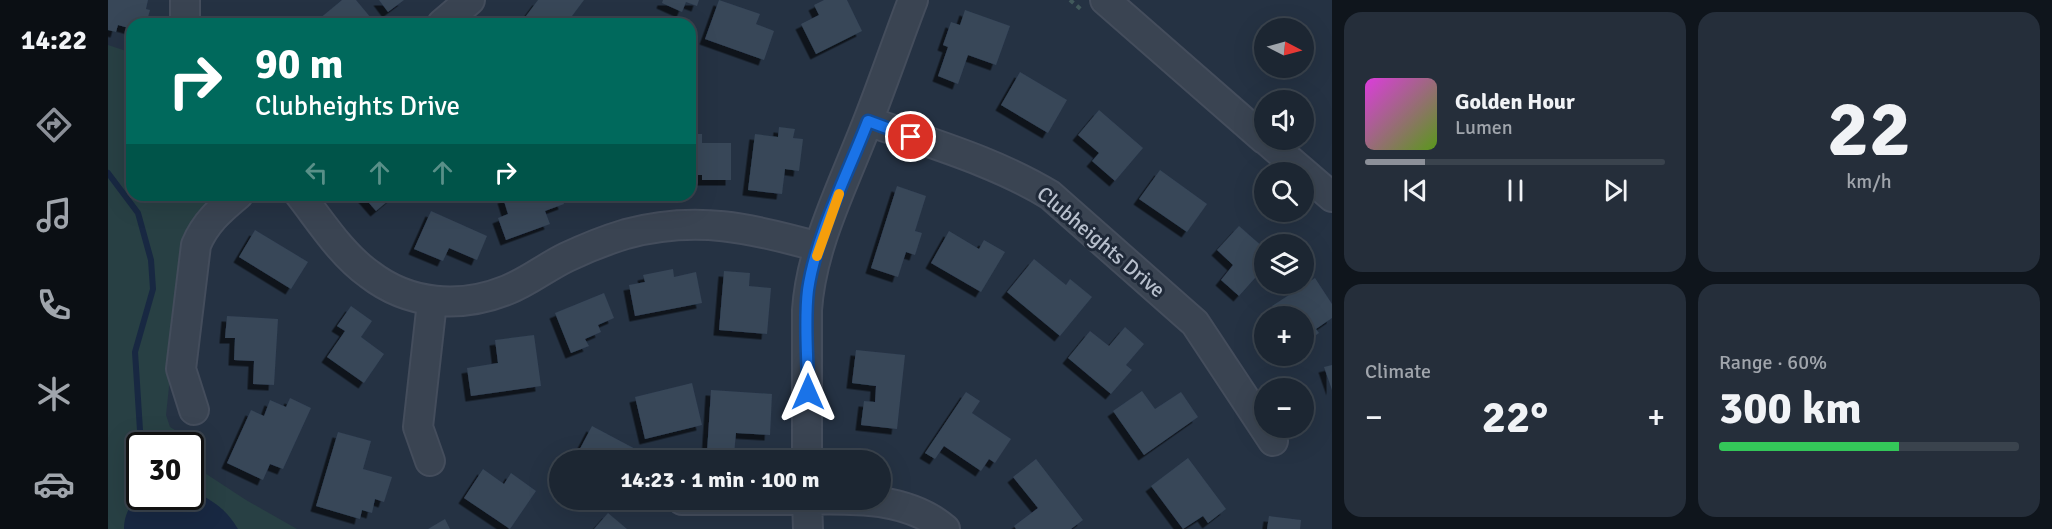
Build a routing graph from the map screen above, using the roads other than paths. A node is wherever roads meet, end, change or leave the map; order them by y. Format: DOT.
graph roads {
  1 [pos="185,0"];
  2 [pos="470,0"];
  3 [pos="913,0"];
  4 [pos="1105,0"];
  5 [pos="185,18"];
  6 [pos="449,18"];
  7 [pos="868,121"];
  8 [pos="1254,129"];
  9 [pos="1278,150"];
  10 [pos="1332,197"];
  11 [pos="231,201"];
  12 [pos="305,201"];
  13 [pos="819,247"];
  14 [pos="432,302"];
  15 [pos="194,410"];
  16 [pos="1273,441"];
  17 [pos="807,450"];
  18 [pos="430,461"];
  19 [pos="891,504"];
  20 [pos="807,510"];
  21 [pos="808,529"];
  22 [pos="945,529"];
  1 -- 5 [label="street"];
  2 -- 6 [label="street"];
  3 -- 7 [label="street"];
  4 -- 8 [label="street"];
  7 -- 13 [label="street"];
  7 -- 16 [label="street, Clubheights Drive"];
  9 -- 10 [label="street"];
  11 -- 15 [label="street"];
  12 -- 14 [label="street"];
  13 -- 14 [label="street"];
  13 -- 17 [label="street"];
  14 -- 18 [label="street"];
  19 -- 22 [label="street"];
  20 -- 21 [label="street"];
}
